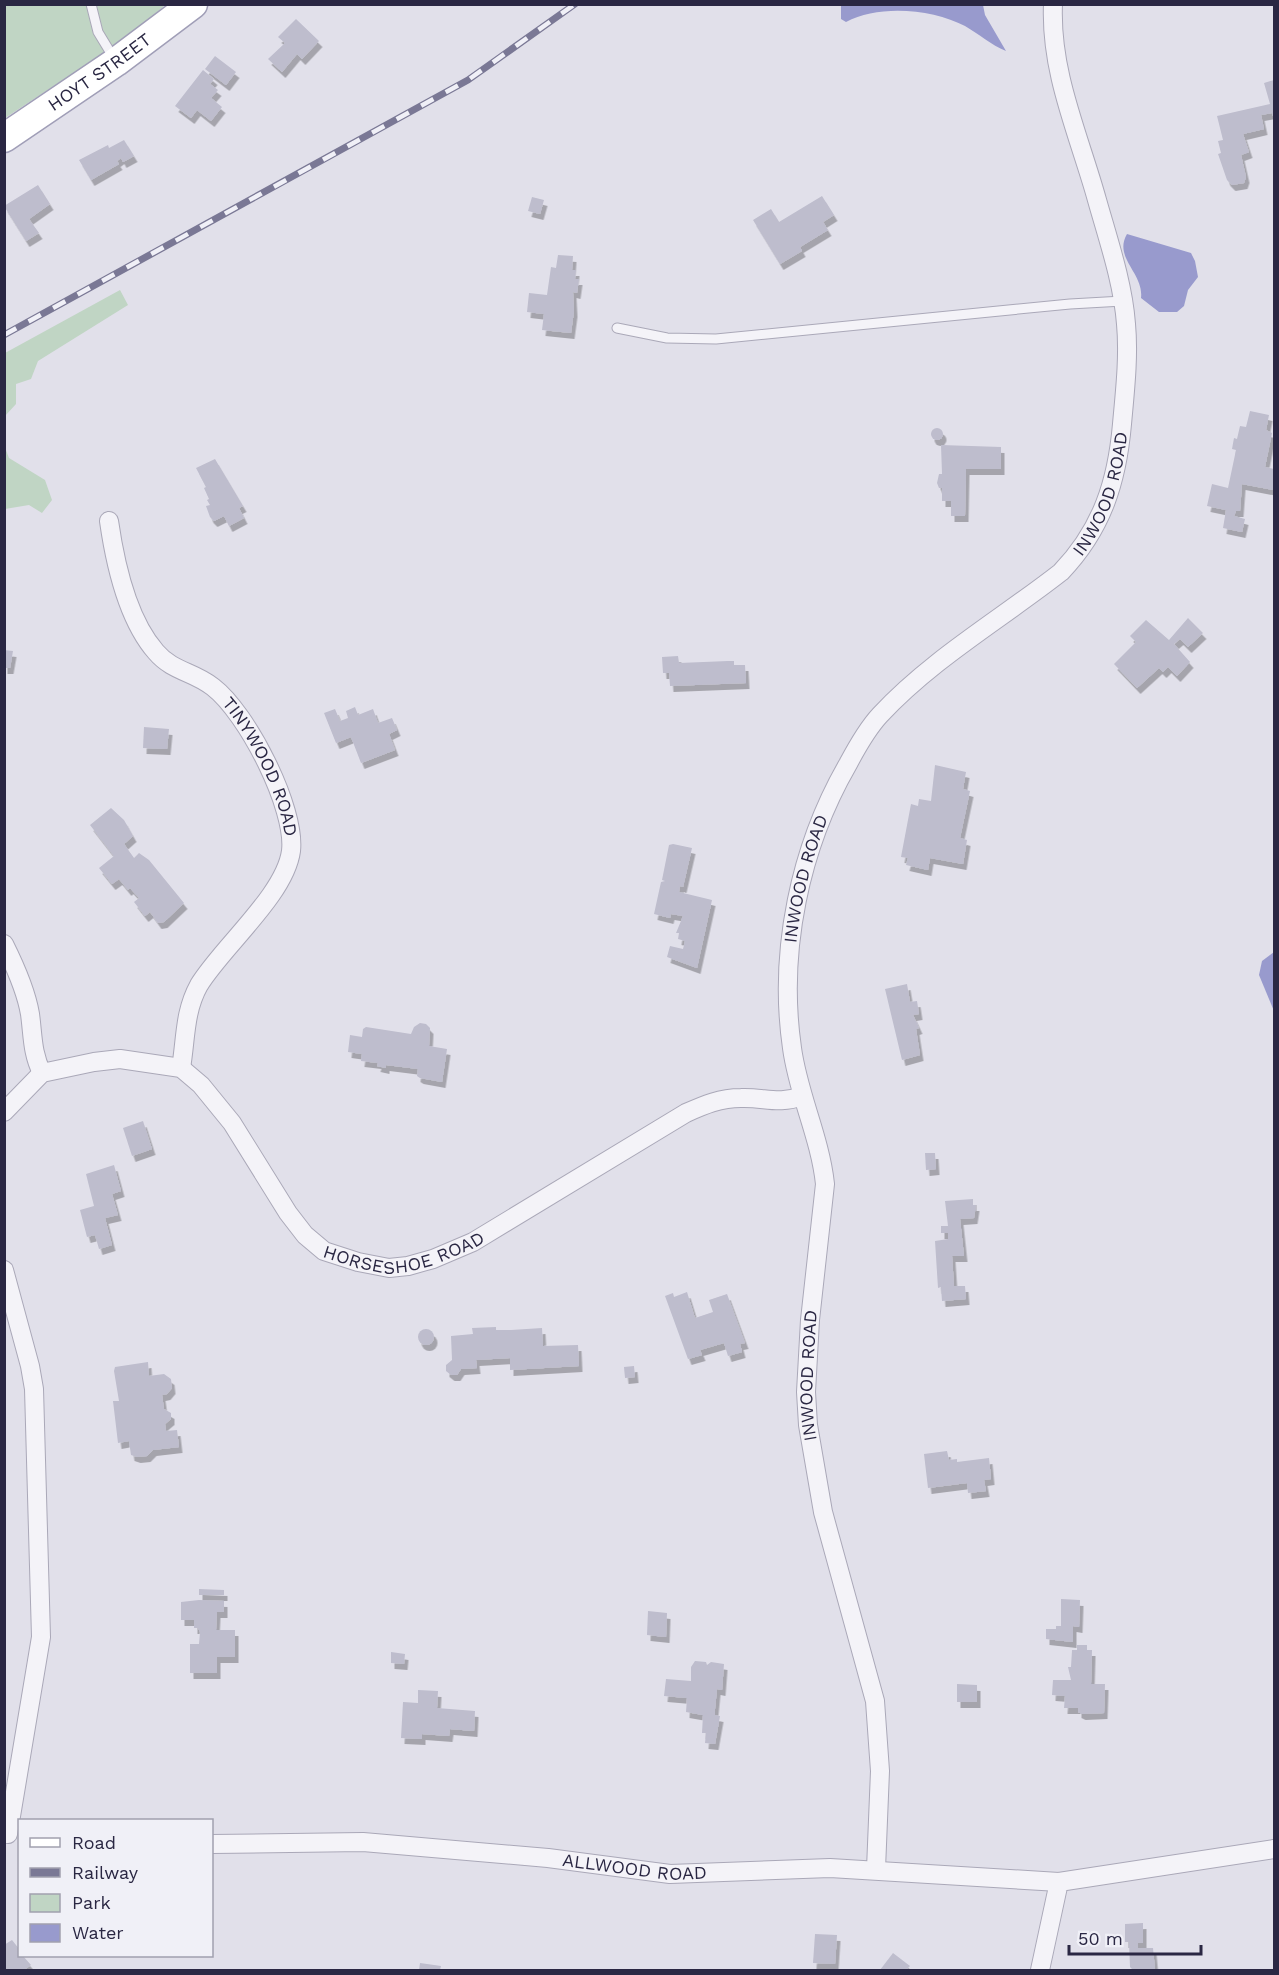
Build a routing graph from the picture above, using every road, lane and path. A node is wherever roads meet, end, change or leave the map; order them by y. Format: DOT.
graph roads {
  1 [pos="91,4"];
  2 [pos="193,4"];
  3 [pos="1053,4"];
  4 [pos="116,62"];
  5 [pos="4,138"];
  6 [pos="1123,301"];
  7 [pos="617,328"];
  8 [pos="109,521"];
  9 [pos="4,944"];
  10 [pos="181,1068"];
  11 [pos="42,1073"];
  12 [pos="802,1096"];
  13 [pos="4,1112"];
  14 [pos="4,1270"];
  15 [pos="11,1834"];
  16 [pos="213,1844"];
  17 [pos="1275,1849"];
  18 [pos="876,1869"];
  19 [pos="1059,1882"];
  20 [pos="1040,1971"];
  1 -- 4 [label="lane"];
  2 -- 4 [label="main road, HOYT STREET"];
  3 -- 6 [label="street, INWOOD ROAD"];
  4 -- 5 [label="main road, HOYT STREET"];
  6 -- 7 [label="lane"];
  6 -- 12 [label="street, INWOOD ROAD"];
  8 -- 10 [label="street, TINYWOOD ROAD"];
  9 -- 11 [label="street"];
  10 -- 11 [label="street"];
  10 -- 12 [label="street, HORSESHOE ROAD"];
  11 -- 13 [label="street"];
  12 -- 18 [label="street, INWOOD ROAD"];
  14 -- 15 [label="street"];
  16 -- 18 [label="street, ALLWOOD ROAD"];
  17 -- 19 [label="street, ALLWOOD ROAD"];
  18 -- 19 [label="street, ALLWOOD ROAD"];
  19 -- 20 [label="street"];
}
